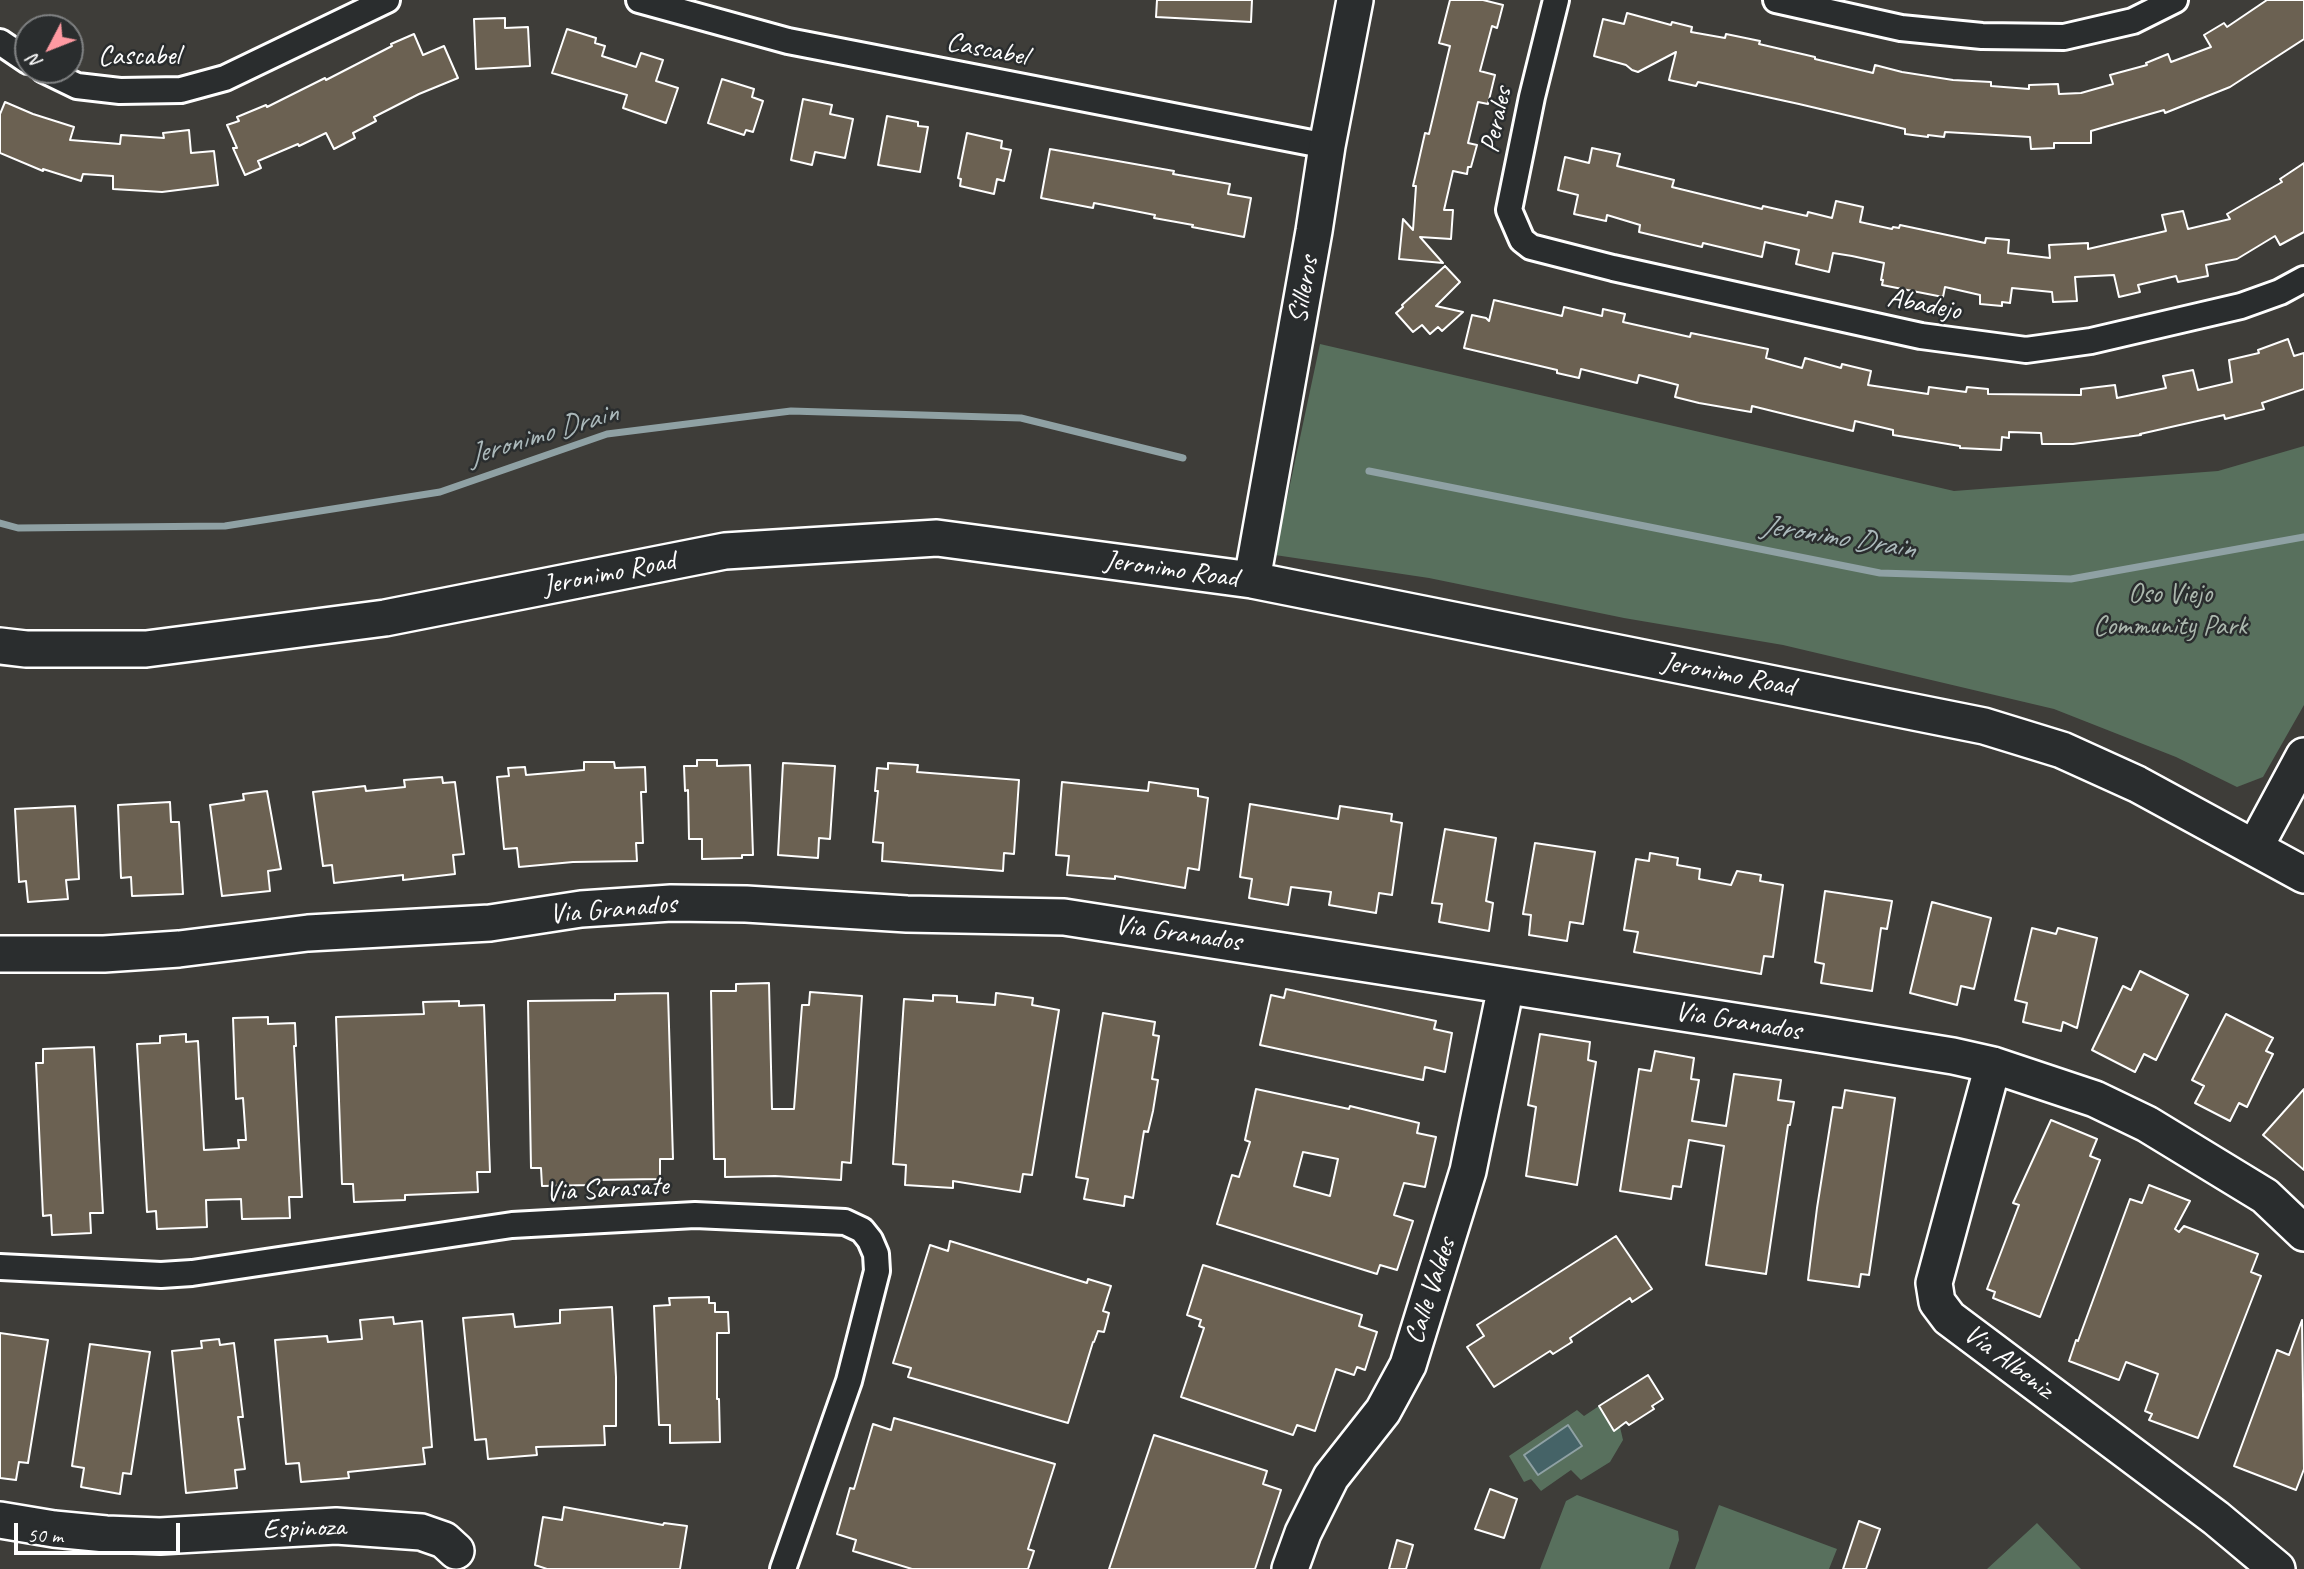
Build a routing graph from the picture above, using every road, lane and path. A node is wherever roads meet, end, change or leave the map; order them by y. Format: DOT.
graph roads {
  1 [pos="387,0"];
  2 [pos="639,0"];
  3 [pos="1356,0"];
  4 [pos="1556,0"];
  5 [pos="1776,0"];
  6 [pos="2175,0"];
  7 [pos="73,84"];
  8 [pos="1327,146"];
  9 [pos="1531,247"];
  10 [pos="2304,279"];
  11 [pos="1252,580"];
  12 [pos="0,646"];
  13 [pos="2304,756"];
  14 [pos="2255,846"];
  15 [pos="2304,875"];
  16 [pos="0,954"];
  17 [pos="1506,986"];
  18 [pos="1993,1065"];
  19 [pos="2304,1233"];
  20 [pos="0,1267"];
  21 [pos="0,1520"];
  22 [pos="462,1560"];
  23 [pos="783,1569"];
  24 [pos="1290,1569"];
  25 [pos="2277,1569"];
  1 -- 7 [label="street, Cascabel"];
  2 -- 8 [label="street, Cascabel"];
  3 -- 8 [label="street, Silleros"];
  4 -- 9 [label="street, Perales"];
  5 -- 6 [label="street"];
  8 -- 11 [label="street, Silleros"];
  9 -- 10 [label="street, Abadejo"];
  11 -- 12 [label="street, Jeronimo Road"];
  11 -- 14 [label="street, Jeronimo Road"];
  13 -- 14 [label="street"];
  14 -- 15 [label="street, Jeronimo Road"];
  16 -- 17 [label="street, Via Granados"];
  17 -- 18 [label="street, Via Granados"];
  17 -- 24 [label="street, Calle Valdes"];
  18 -- 19 [label="street, Via Granados"];
  18 -- 25 [label="street, Via Albeniz"];
  20 -- 23 [label="street, Via Sarasate"];
  21 -- 22 [label="street, Espinoza"];
}
